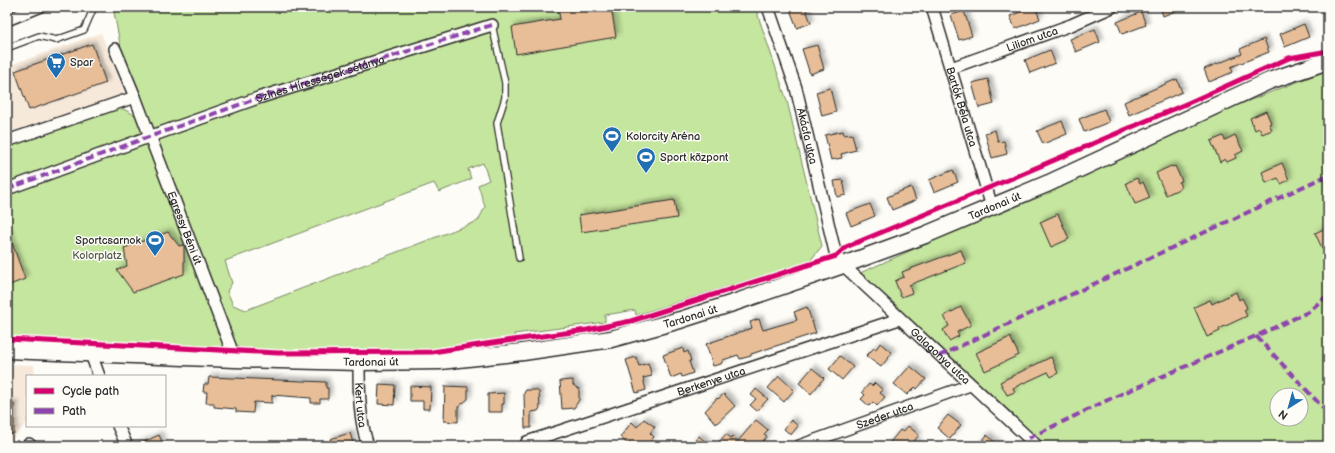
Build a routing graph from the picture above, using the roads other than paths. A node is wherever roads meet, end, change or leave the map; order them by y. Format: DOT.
graph roads {
  1 [pos="39,7"];
  2 [pos="94,7"];
  3 [pos="768,7"];
  4 [pos="932,7"];
  5 [pos="1112,7"];
  6 [pos="7,20"];
  7 [pos="492,25"];
  8 [pos="7,48"];
  9 [pos="115,49"];
  10 [pos="1328,61"];
  11 [pos="951,68"];
  12 [pos="133,94"];
  13 [pos="149,137"];
  14 [pos="7,141"];
  15 [pos="7,189"];
  16 [pos="992,207"];
  17 [pos="519,258"];
  18 [pos="843,265"];
  19 [pos="899,319"];
  20 [pos="7,350"];
  21 [pos="91,354"];
  22 [pos="235,359"];
  23 [pos="359,362"];
  24 [pos="99,375"];
  25 [pos="970,385"];
  26 [pos="118,427"];
  27 [pos="127,446"];
  28 [pos="368,446"];
  29 [pos="526,446"];
  30 [pos="799,446"];
  31 [pos="1037,446"];
  1 -- 6 [label="street"];
  2 -- 8 [label="lane"];
  3 -- 18 [label="street, Akácfa utca"];
  4 -- 11 [label="street, Bartók Béla utca"];
  5 -- 11 [label="street, Liliom utca"];
  7 -- 13 [label="street, Színes Hírességek sétánya"];
  7 -- 17 [label="lane"];
  9 -- 12 [label="street, Egressy Béni út"];
  10 -- 16 [label="street, Tardonai út"];
  11 -- 16 [label="street, Bartók Béla utca"];
  12 -- 13 [label="street, Egressy Béni út"];
  12 -- 14 [label="street"];
  13 -- 15 [label="street, Színes Hírességek sétánya"];
  13 -- 22 [label="street, Egressy Béni út"];
  16 -- 18 [label="street, Tardonai út"];
  18 -- 19 [label="street, Galagonya utca"];
  18 -- 23 [label="street, Tardonai út"];
  19 -- 25 [label="street, Galagonya utca"];
  19 -- 29 [label="street, Berkenye utca"];
  20 -- 21 [label="street, Tardonai út"];
  21 -- 22 [label="street, Tardonai út"];
  21 -- 24 [label="street"];
  22 -- 23 [label="street, Tardonai út"];
  23 -- 28 [label="street, Kert utca"];
  25 -- 30 [label="street, Szeder utca"];
  25 -- 31 [label="street, Galagonya utca"];
  26 -- 27 [label="street"];
}
